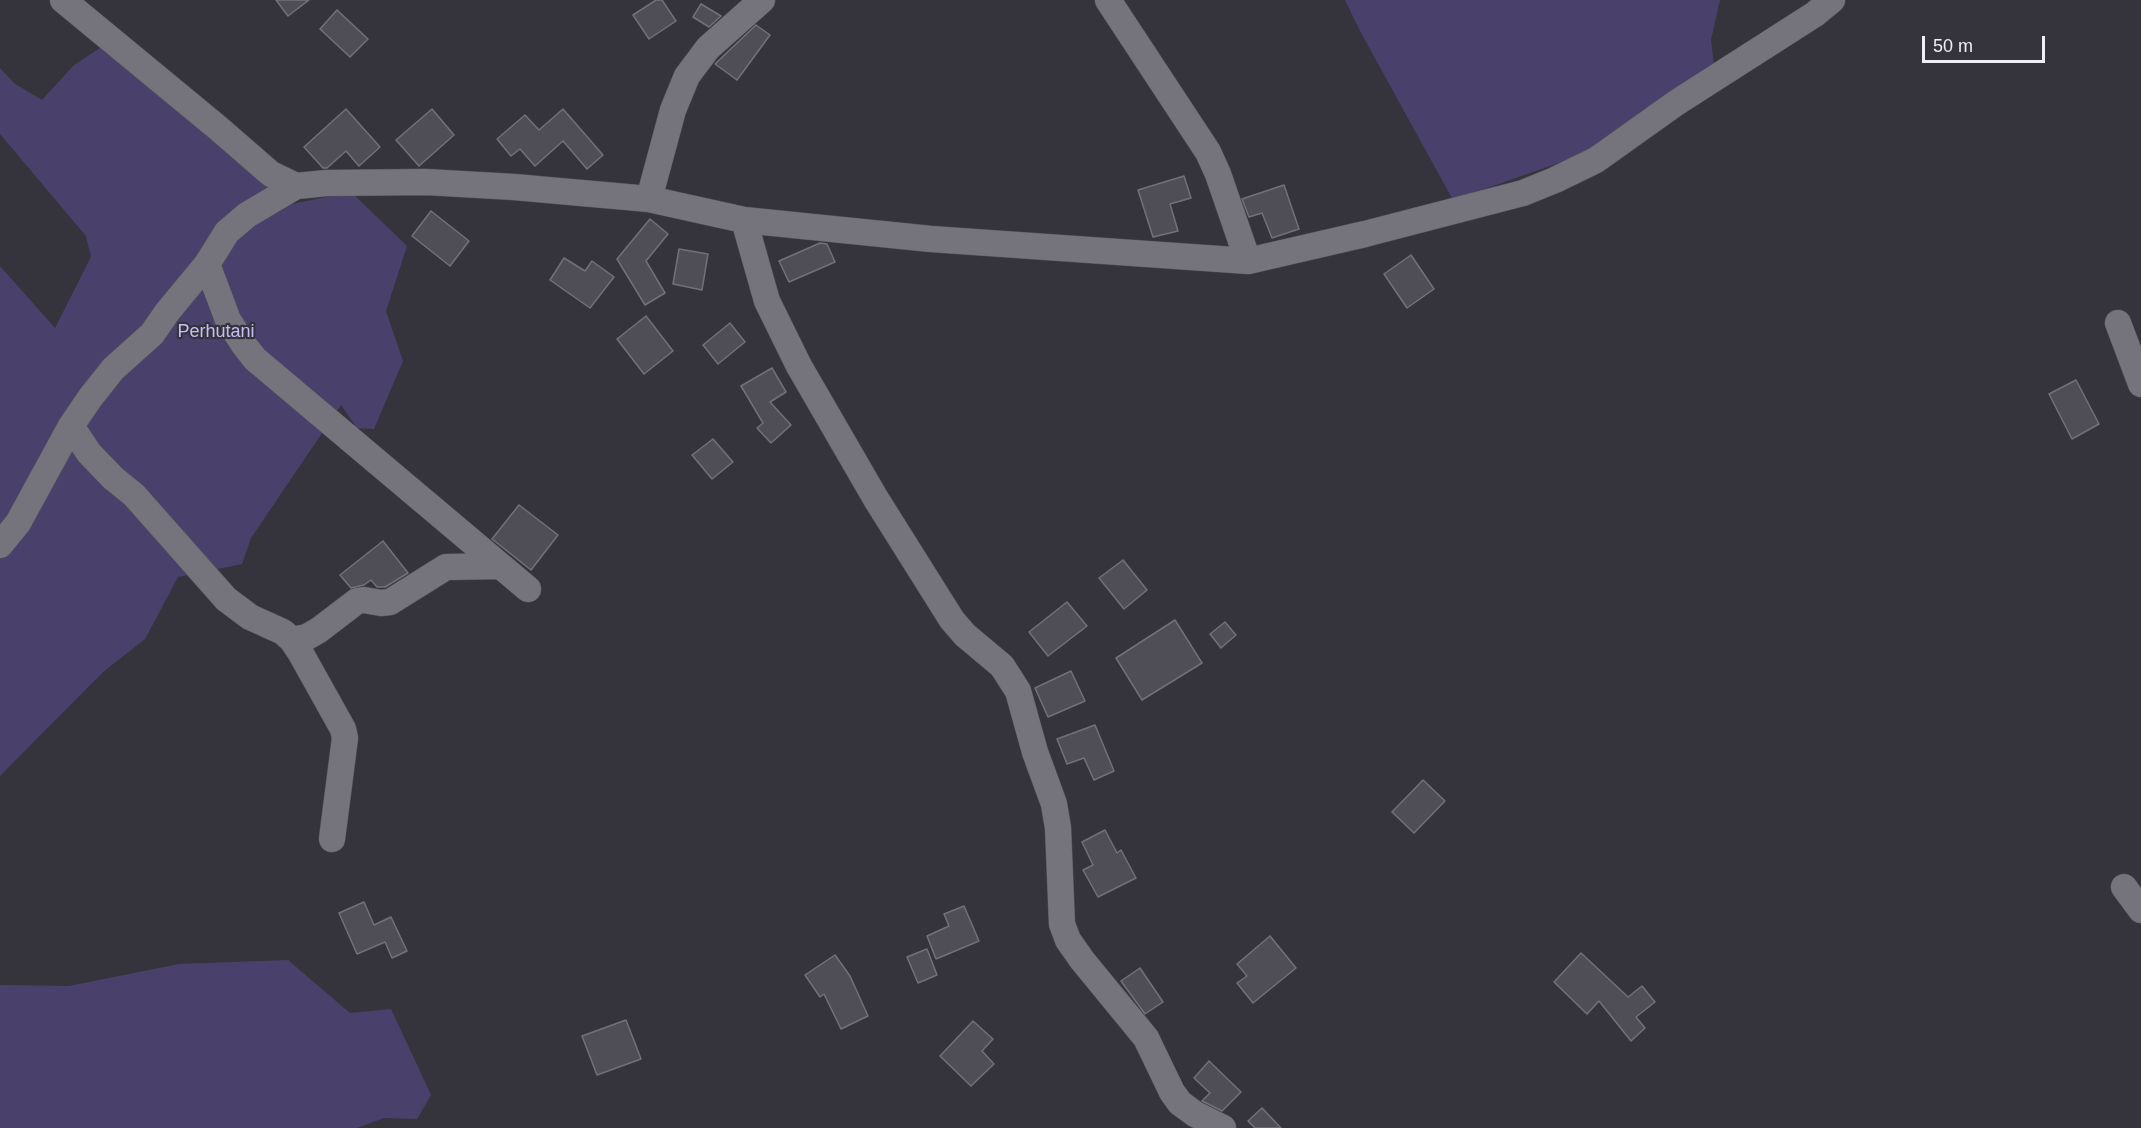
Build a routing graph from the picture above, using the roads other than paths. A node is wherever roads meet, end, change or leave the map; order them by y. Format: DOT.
graph roads {
  1 [pos="63,0"];
  2 [pos="762,0"];
  3 [pos="1108,0"];
  4 [pos="1832,0"];
  5 [pos="272,174"];
  6 [pos="296,186"];
  7 [pos="649,199"];
  8 [pos="267,202"];
  9 [pos="744,220"];
  10 [pos="1248,261"];
  11 [pos="207,264"];
  12 [pos="2118,323"];
  13 [pos="2141,384"];
  14 [pos="71,426"];
  15 [pos="0,544"];
  16 [pos="500,566"];
  17 [pos="528,589"];
  18 [pos="292,640"];
  19 [pos="332,839"];
  20 [pos="2124,887"];
  21 [pos="2141,910"];
  22 [pos="1223,1128"];
  1 -- 5 [label="street"];
  2 -- 7 [label="street"];
  3 -- 10 [label="street"];
  4 -- 10 [label="street"];
  5 -- 6 [label="street"];
  5 -- 8 [label="street"];
  6 -- 7 [label="street"];
  6 -- 8 [label="street"];
  7 -- 9 [label="street"];
  8 -- 11 [label="street"];
  9 -- 10 [label="street"];
  9 -- 22 [label="street"];
  11 -- 14 [label="street"];
  11 -- 16 [label="street"];
  12 -- 13 [label="street"];
  14 -- 15 [label="street"];
  14 -- 18 [label="street"];
  16 -- 17 [label="street"];
  16 -- 18 [label="street"];
  18 -- 19 [label="street"];
  20 -- 21 [label="street"];
}
